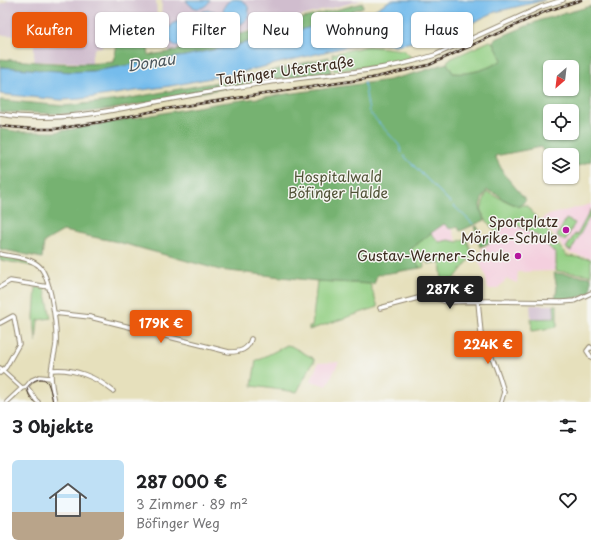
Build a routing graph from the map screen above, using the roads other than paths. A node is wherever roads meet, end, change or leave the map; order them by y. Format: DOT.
graph roads {
  1 [pos="563,0"];
  2 [pos="0,114"];
  3 [pos="0,254"];
  4 [pos="455,280"];
  5 [pos="0,287"];
  6 [pos="49,287"];
  7 [pos="591,293"];
  8 [pos="478,301"];
  9 [pos="456,302"];
  10 [pos="380,308"];
  11 [pos="54,313"];
  12 [pos="0,323"];
  13 [pos="251,339"];
  14 [pos="591,348"];
  15 [pos="591,357"];
  16 [pos="2,369"];
  17 [pos="52,370"];
  18 [pos="0,374"];
  19 [pos="51,378"];
  20 [pos="24,388"];
  21 [pos="113,391"];
  22 [pos="7,402"];
  23 [pos="38,402"];
  24 [pos="56,402"];
  25 [pos="501,402"];
  1 -- 2 [label="street, Talfinger Uferstraße"];
  3 -- 6 [label="street"];
  4 -- 9 [label="street"];
  5 -- 6 [label="street"];
  6 -- 11 [label="street"];
  7 -- 8 [label="street"];
  8 -- 9 [label="street"];
  8 -- 25 [label="street"];
  9 -- 10 [label="street"];
  11 -- 13 [label="street"];
  11 -- 17 [label="street"];
  12 -- 16 [label="street"];
  14 -- 15 [label="street"];
  16 -- 18 [label="street"];
  16 -- 20 [label="street"];
  17 -- 19 [label="street"];
  17 -- 21 [label="street"];
  19 -- 20 [label="street"];
  19 -- 24 [label="street"];
  20 -- 22 [label="street"];
  20 -- 23 [label="street"];
}
